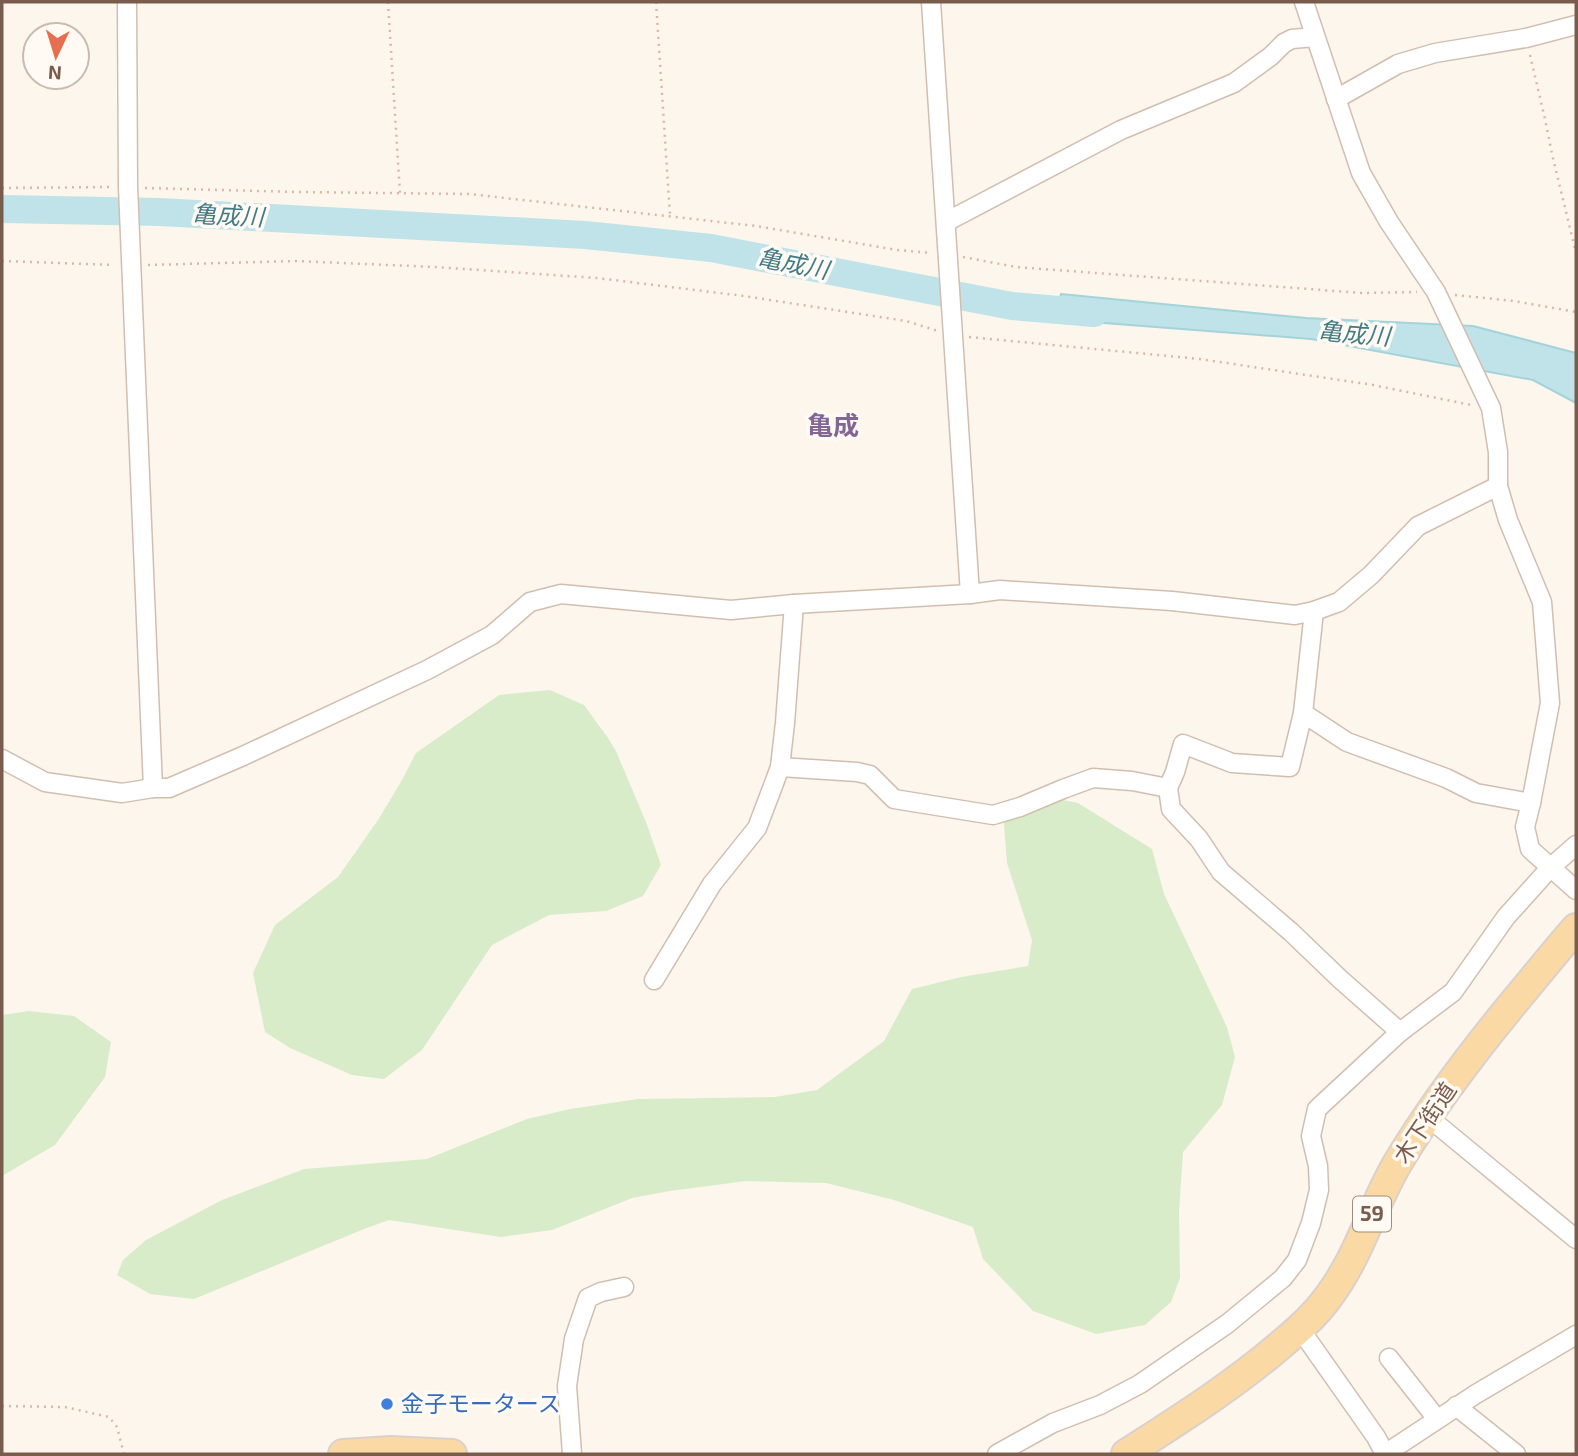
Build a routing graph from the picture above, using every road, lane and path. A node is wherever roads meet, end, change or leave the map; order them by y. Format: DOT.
graph roads {
  1 [pos="127,2"];
  2 [pos="388,2"];
  3 [pos="656,2"];
  4 [pos="931,2"];
  5 [pos="1304,2"];
  6 [pos="1576,25"];
  7 [pos="1315,37"];
  8 [pos="1526,38"];
  9 [pos="1336,99"];
  10 [pos="128,187"];
  11 [pos="2,188"];
  12 [pos="400,194"];
  13 [pos="670,216"];
  14 [pos="946,222"];
  15 [pos="1576,253"];
  16 [pos="948,254"];
  17 [pos="2,261"];
  18 [pos="132,266"];
  19 [pos="1436,293"];
  20 [pos="1576,312"];
  21 [pos="953,336"];
  22 [pos="1488,402"];
  23 [pos="1498,486"];
  24 [pos="970,594"];
  25 [pos="794,604"];
  26 [pos="1314,611"];
  27 [pos="1303,713"];
  28 [pos="2,759"];
  29 [pos="780,767"];
  30 [pos="153,788"];
  31 [pos="1168,788"];
  32 [pos="1531,803"];
  33 [pos="1576,845"];
  34 [pos="1550,868"];
  35 [pos="1576,890"];
  36 [pos="1576,928"];
  37 [pos="654,980"];
  38 [pos="1400,1032"];
  39 [pos="1428,1117"];
  40 [pos="1576,1239"];
  41 [pos="624,1287"];
  42 [pos="1300,1329"];
  43 [pos="1576,1335"];
  44 [pos="1389,1358"];
  45 [pos="2,1405"];
  46 [pos="1457,1406"];
  47 [pos="1437,1419"];
  48 [pos="124,1454"];
  49 [pos="343,1454"];
  50 [pos="452,1454"];
  51 [pos="572,1454"];
  52 [pos="997,1454"];
  53 [pos="1126,1454"];
  54 [pos="1385,1454"];
  55 [pos="1516,1454"];
  1 -- 10 [label="street"];
  2 -- 12 [label="path"];
  3 -- 13 [label="path"];
  4 -- 14 [label="street"];
  5 -- 7 [label="street"];
  6 -- 8 [label="street"];
  7 -- 9 [label="street"];
  7 -- 14 [label="street"];
  8 -- 9 [label="street"];
  8 -- 15 [label="path"];
  9 -- 19 [label="street"];
  10 -- 11 [label="path"];
  10 -- 12 [label="path"];
  10 -- 18 [label="street"];
  12 -- 13 [label="path"];
  13 -- 16 [label="path"];
  14 -- 16 [label="street"];
  16 -- 19 [label="path"];
  16 -- 21 [label="street"];
  17 -- 18 [label="path"];
  18 -- 21 [label="path"];
  18 -- 30 [label="street"];
  19 -- 20 [label="path"];
  19 -- 22 [label="street"];
  21 -- 22 [label="path"];
  21 -- 24 [label="street"];
  22 -- 23 [label="street"];
  23 -- 26 [label="street"];
  23 -- 32 [label="street"];
  24 -- 25 [label="street"];
  24 -- 26 [label="street"];
  25 -- 29 [label="street"];
  25 -- 30 [label="street"];
  26 -- 27 [label="street"];
  27 -- 31 [label="street"];
  27 -- 32 [label="street"];
  28 -- 30 [label="street"];
  29 -- 31 [label="street"];
  29 -- 37 [label="street"];
  31 -- 38 [label="street"];
  32 -- 34 [label="street"];
  33 -- 34 [label="street"];
  34 -- 35 [label="street"];
  34 -- 38 [label="street"];
  36 -- 39 [label="main road, 木下街道 / 59"];
  38 -- 52 [label="street"];
  39 -- 40 [label="street"];
  39 -- 42 [label="main road, 木下街道 / 59"];
  41 -- 51 [label="street"];
  42 -- 53 [label="main road, 木下街道 / 59"];
  42 -- 54 [label="street"];
  43 -- 46 [label="street"];
  44 -- 47 [label="street"];
  45 -- 48 [label="path"];
  46 -- 47 [label="street"];
  46 -- 55 [label="street"];
  47 -- 54 [label="street"];
  49 -- 50 [label="main road"];
}
